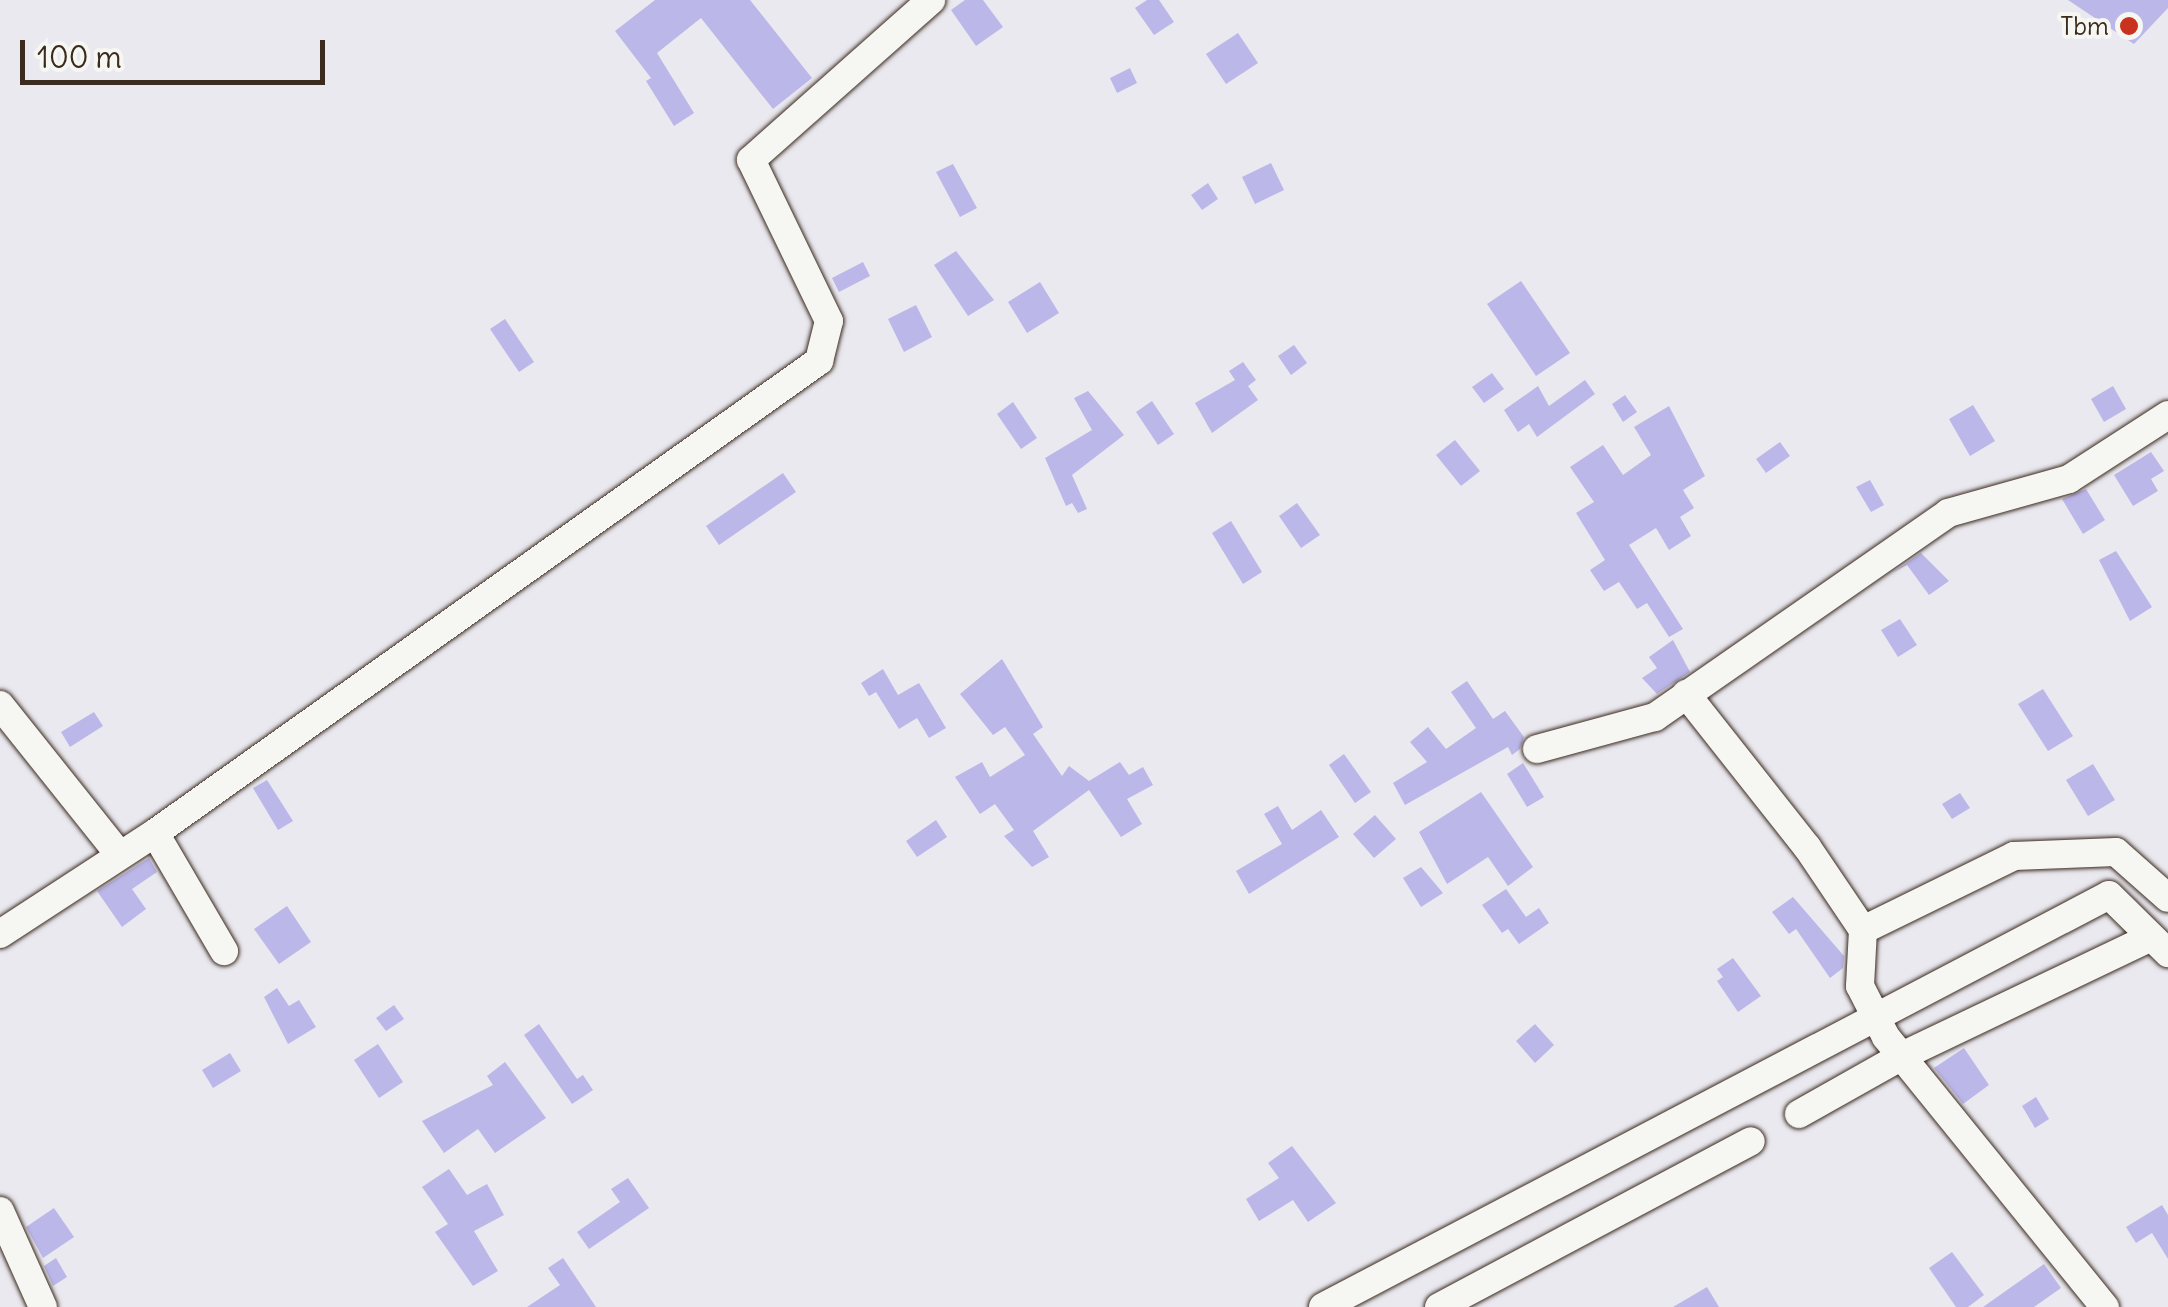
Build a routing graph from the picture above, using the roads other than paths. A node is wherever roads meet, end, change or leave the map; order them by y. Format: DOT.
graph roads {
  1 [pos="931,0"];
  2 [pos="2168,415"];
  3 [pos="1686,694"];
  4 [pos="0,705"];
  5 [pos="1537,749"];
  6 [pos="155,833"];
  7 [pos="118,853"];
  8 [pos="2168,898"];
  9 [pos="1863,930"];
  10 [pos="0,934"];
  11 [pos="2160,945"];
  12 [pos="224,951"];
  13 [pos="1875,1015"];
  14 [pos="1902,1056"];
  15 [pos="1799,1114"];
  16 [pos="1752,1141"];
  17 [pos="0,1212"];
  18 [pos="43,1307"];
  19 [pos="1323,1307"];
  20 [pos="1438,1307"];
  21 [pos="2105,1307"];
  1 -- 6 [label="street"];
  2 -- 3 [label="street"];
  3 -- 5 [label="street"];
  3 -- 9 [label="street"];
  4 -- 7 [label="street"];
  6 -- 7 [label="street"];
  6 -- 12 [label="street"];
  7 -- 10 [label="street"];
  8 -- 9 [label="street"];
  9 -- 13 [label="street"];
  11 -- 13 [label="street"];
  11 -- 14 [label="street"];
  13 -- 14 [label="street"];
  13 -- 19 [label="street"];
  14 -- 15 [label="street"];
  14 -- 21 [label="street"];
  16 -- 20 [label="street"];
  17 -- 18 [label="street"];
}
